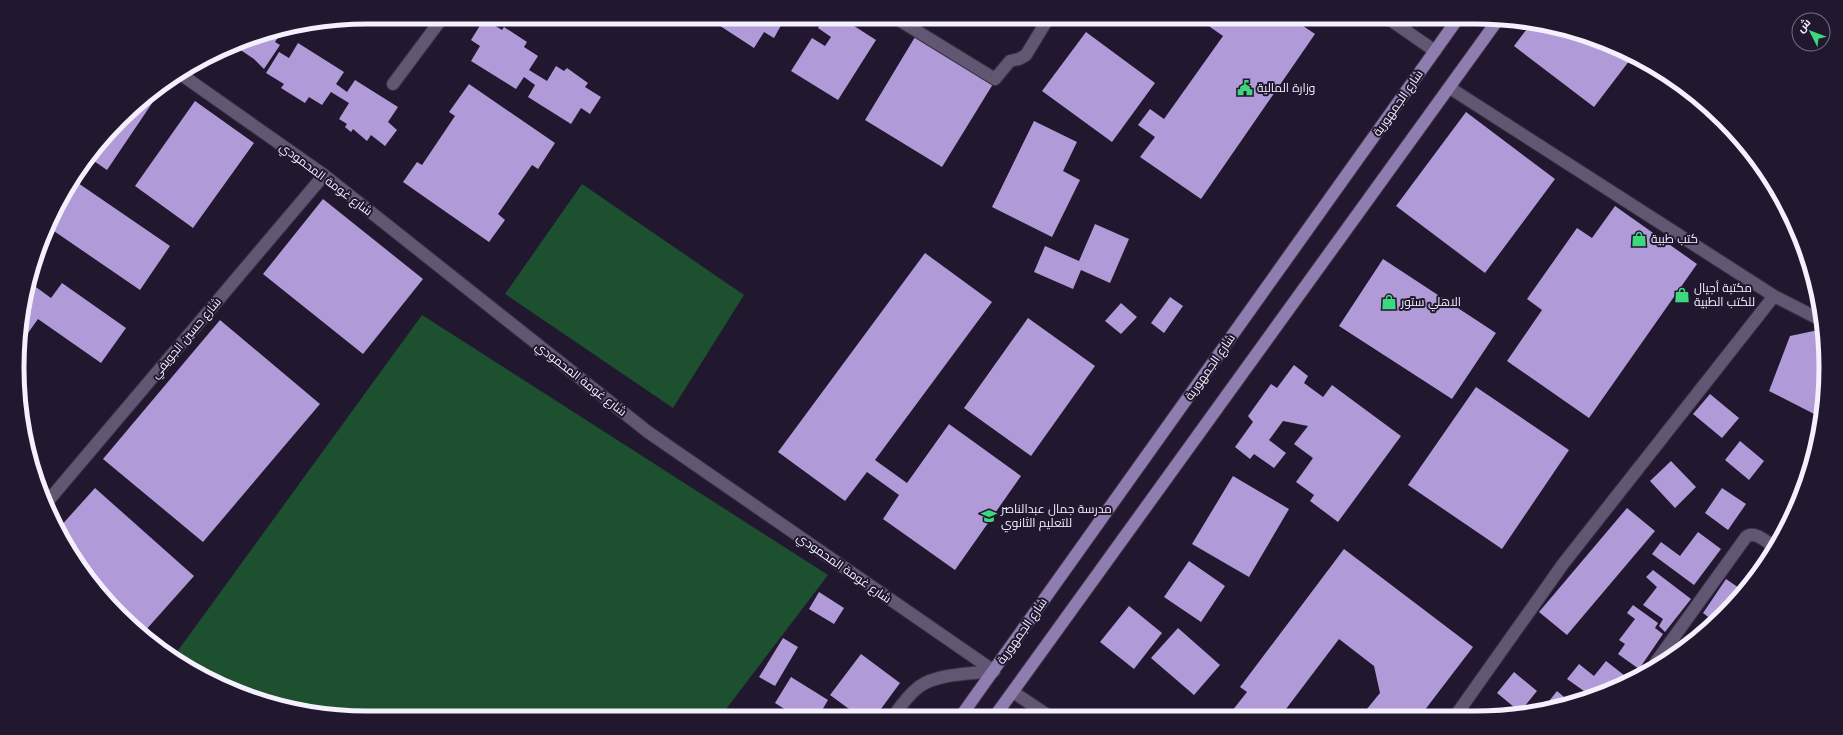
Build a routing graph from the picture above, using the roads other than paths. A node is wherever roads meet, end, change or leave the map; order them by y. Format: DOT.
graph roads {
  1 [pos="438,24"];
  2 [pos="905,24"];
  3 [pos="1045,24"];
  4 [pos="1396,24"];
  5 [pos="1454,24"];
  6 [pos="1494,25"];
  7 [pos="1435,51"];
  8 [pos="185,77"];
  9 [pos="393,84"];
  10 [pos="1450,88"];
  11 [pos="324,175"];
  12 [pos="1774,296"];
  13 [pos="1815,317"];
  14 [pos="50,499"];
  15 [pos="1770,544"];
  16 [pos="1660,657"];
  17 [pos="994,671"];
  18 [pos="1013,692"];
  19 [pos="898,711"];
  20 [pos="965,711"];
  21 [pos="999,711"];
  22 [pos="1042,711"];
  23 [pos="1459,711"];
  1 -- 9 [label="street"];
  2 -- 3 [label="street"];
  4 -- 7 [label="street"];
  5 -- 7 [label="main road, شارع الجمهورية"];
  6 -- 10 [label="main road"];
  7 -- 17 [label="main road, شارع الجمهورية"];
  8 -- 11 [label="street, شارع غومة المحمودي"];
  10 -- 12 [label="street"];
  10 -- 18 [label="main road"];
  11 -- 14 [label="street, شارع حسين الجويفي"];
  11 -- 17 [label="street, شارع غومة المحمودي"];
  12 -- 13 [label="street"];
  12 -- 23 [label="street"];
  15 -- 16 [label="street"];
  17 -- 19 [label="street"];
  17 -- 20 [label="main road, شارع الجمهورية"];
  18 -- 21 [label="main road"];
  18 -- 22 [label="street"];
}
